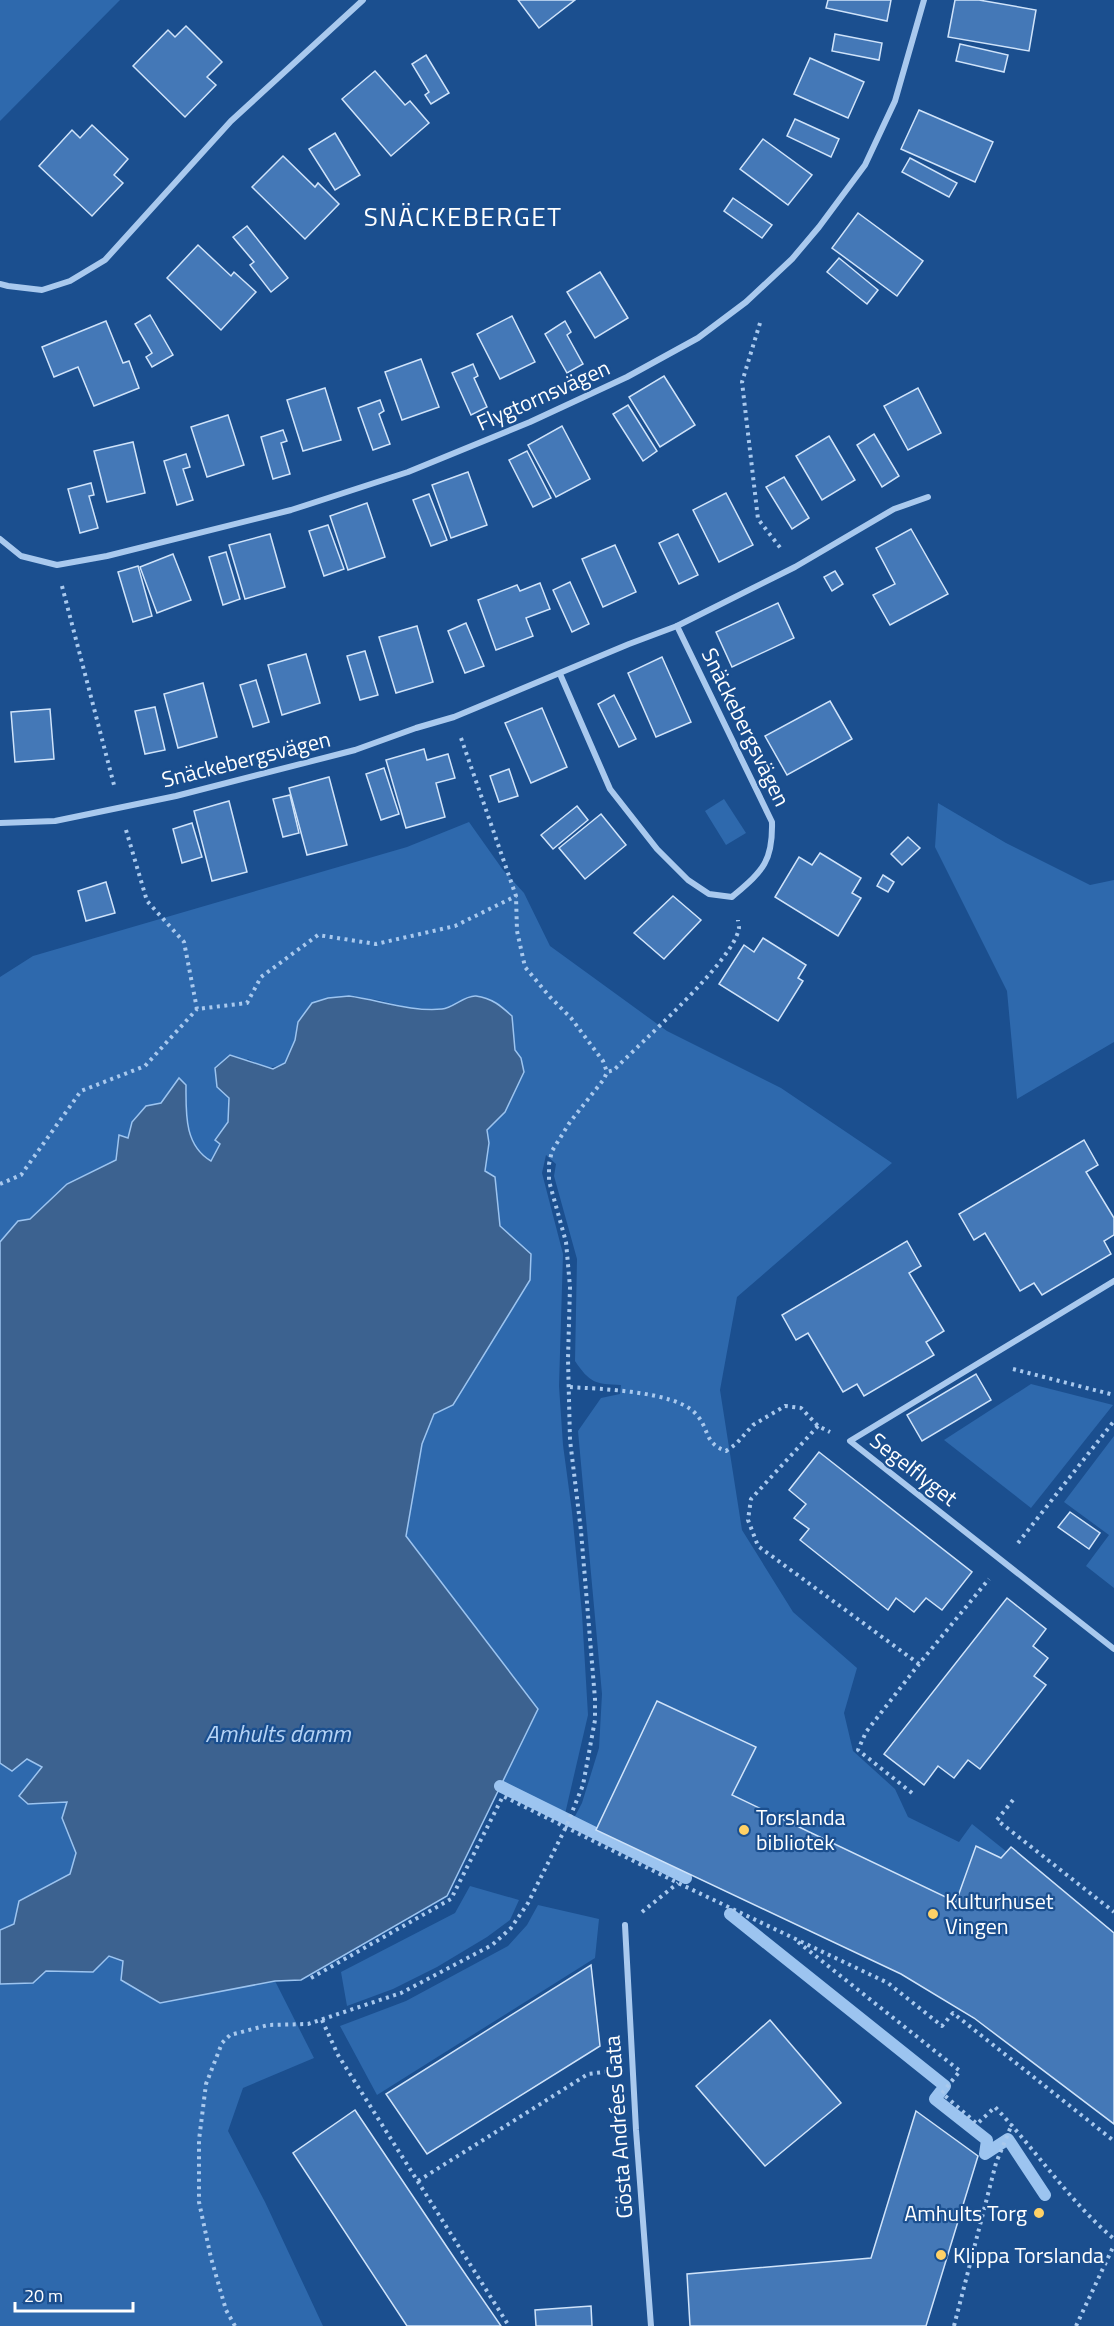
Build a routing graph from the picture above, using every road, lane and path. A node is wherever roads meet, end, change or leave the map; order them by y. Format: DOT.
graph roads {
  1 [pos="363,0"];
  2 [pos="924,0"];
  3 [pos="0,284"];
  4 [pos="746,302"];
  5 [pos="928,497"];
  6 [pos="0,539"];
  7 [pos="57,565"];
  8 [pos="795,567"];
  9 [pos="677,626"];
  10 [pos="560,674"];
  11 [pos="454,717"];
  12 [pos="120,807"];
  13 [pos="0,824"];
  14 [pos="516,896"];
  15 [pos="732,897"];
  16 [pos="197,1009"];
  17 [pos="607,1072"];
  18 [pos="0,1184"];
  19 [pos="1114,1281"];
  20 [pos="981,1361"];
  21 [pos="570,1387"];
  22 [pos="1114,1395"];
  23 [pos="1114,1421"];
  24 [pos="818,1426"];
  25 [pos="850,1441"];
  26 [pos="1004,1562"];
  27 [pos="1114,1649"];
  28 [pos="919,1664"];
  29 [pos="912,1793"];
  30 [pos="1013,1800"];
  31 [pos="566,1827"];
  32 [pos="678,1883"];
  33 [pos="1114,1912"];
  34 [pos="625,1925"];
  35 [pos="791,1936"];
  36 [pos="312,1978"];
  37 [pos="322,2020"];
  38 [pos="632,2067"];
  39 [pos="1012,2124"];
  40 [pos="1114,2141"];
  41 [pos="418,2181"];
  42 [pos="1114,2239"];
  43 [pos="1114,2245"];
  44 [pos="235,2326"];
  45 [pos="509,2326"];
  46 [pos="651,2326"];
  47 [pos="954,2326"];
  48 [pos="1076,2326"];
  1 -- 3 [label="street"];
  2 -- 4 [label="street, Flygtornsvägen"];
  4 -- 7 [label="street, Flygtornsvägen"];
  4 -- 8 [label="path"];
  5 -- 8 [label="street, Snäckebergsvägen"];
  6 -- 7 [label="street, Flygtornsvägen"];
  7 -- 12 [label="path"];
  8 -- 9 [label="street, Snäckebergsvägen"];
  9 -- 10 [label="street, Snäckebergsvägen"];
  9 -- 15 [label="street, Snäckebergsvägen"];
  10 -- 11 [label="street, Snäckebergsvägen"];
  10 -- 15 [label="street"];
  11 -- 12 [label="street, Snäckebergsvägen"];
  11 -- 14 [label="path"];
  12 -- 13 [label="street, Snäckebergsvägen"];
  12 -- 16 [label="path"];
  14 -- 16 [label="path"];
  14 -- 17 [label="path"];
  15 -- 17 [label="path"];
  16 -- 18 [label="path"];
  17 -- 21 [label="path"];
  19 -- 20 [label="street, Segelflyget"];
  20 -- 22 [label="path"];
  20 -- 25 [label="street, Segelflyget"];
  21 -- 24 [label="path"];
  21 -- 31 [label="path"];
  23 -- 26 [label="path"];
  24 -- 25 [label="path"];
  24 -- 28 [label="path"];
  25 -- 26 [label="street, Segelflyget"];
  26 -- 27 [label="street, Segelflyget"];
  26 -- 28 [label="path"];
  28 -- 29 [label="path"];
  30 -- 33 [label="path"];
  31 -- 32 [label="path"];
  31 -- 36 [label="path"];
  31 -- 37 [label="path"];
  32 -- 34 [label="path"];
  32 -- 35 [label="path"];
  34 -- 38 [label="street, Gösta Andrées Gata"];
  35 -- 39 [label="path"];
  35 -- 40 [label="path"];
  37 -- 41 [label="path"];
  37 -- 44 [label="path"];
  38 -- 41 [label="path"];
  38 -- 46 [label="street, Gösta Andrées Gata"];
  39 -- 42 [label="path"];
  39 -- 47 [label="path"];
  41 -- 45 [label="path"];
  43 -- 48 [label="path"];
}
